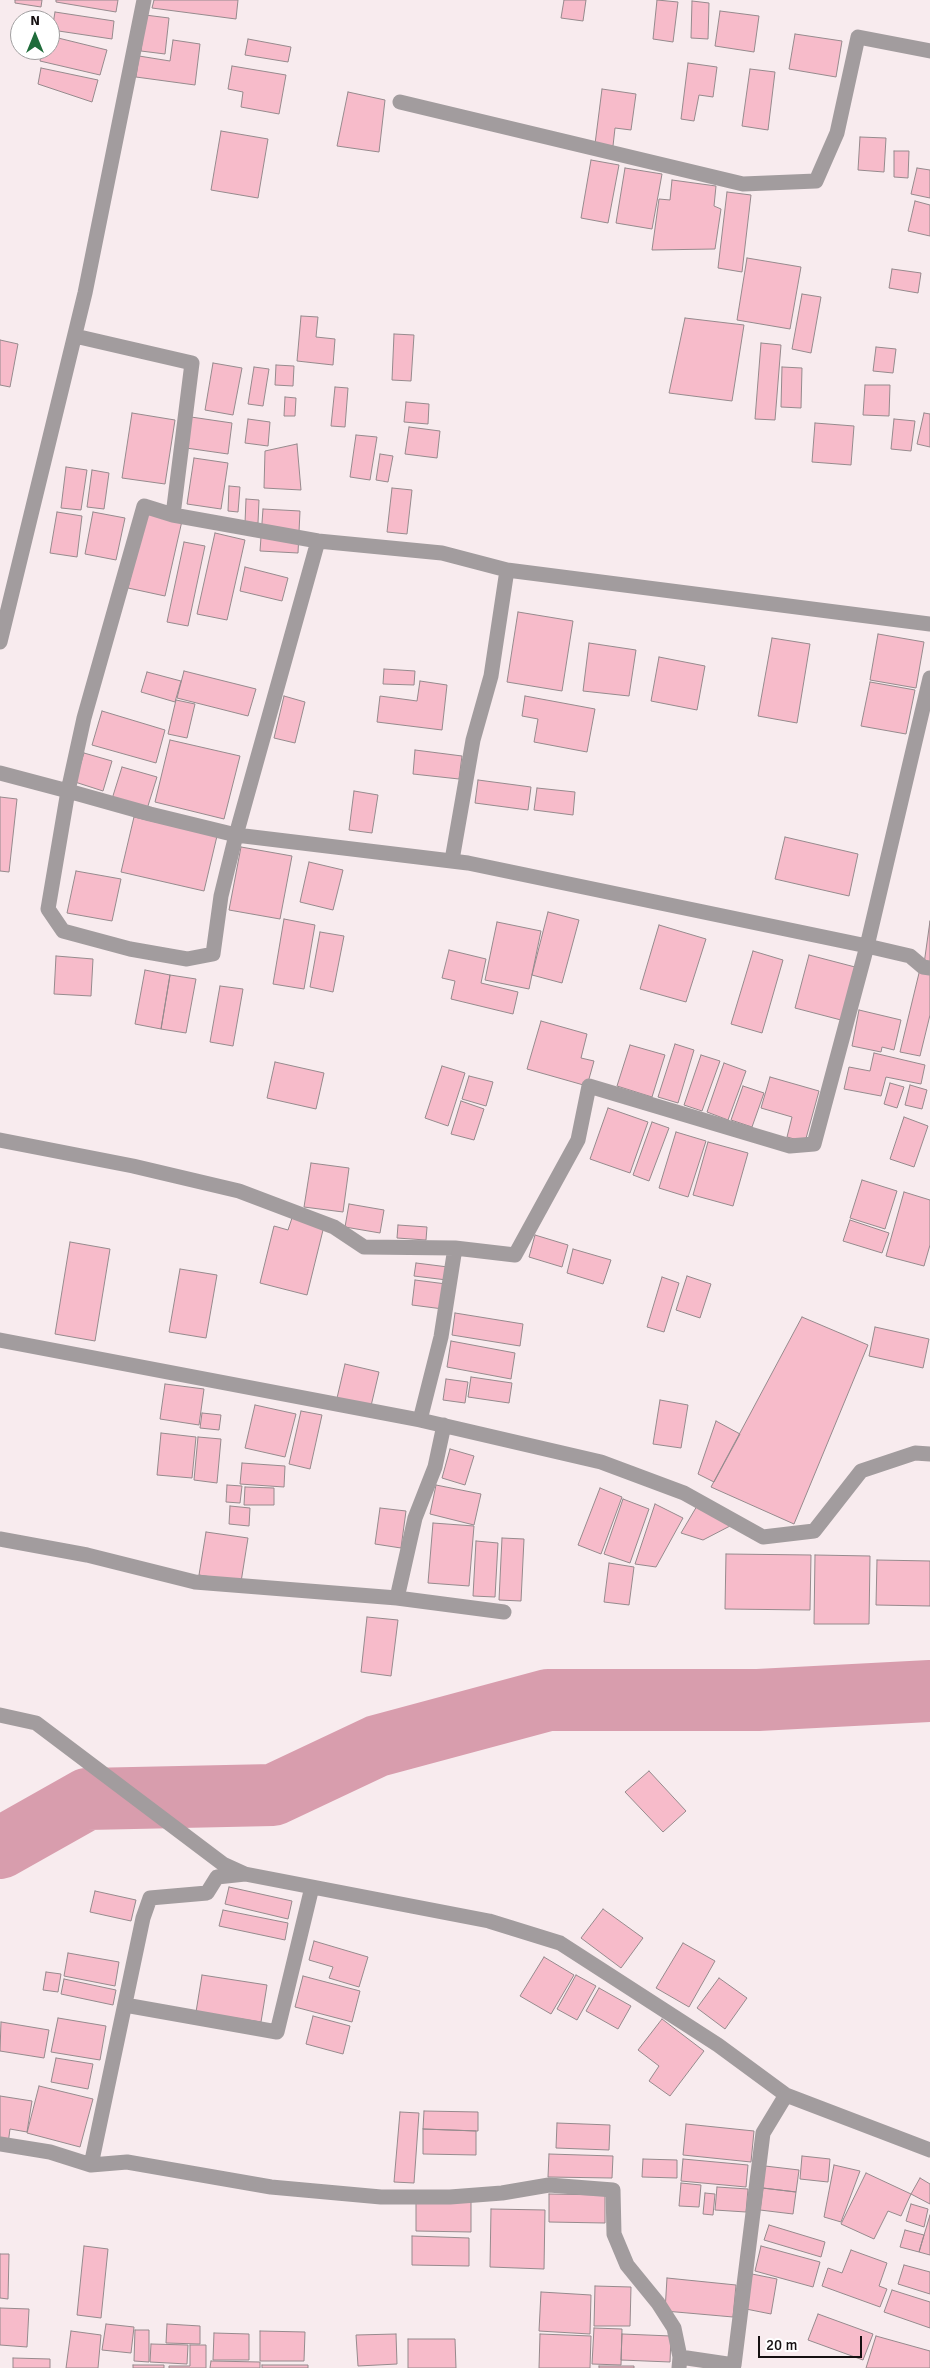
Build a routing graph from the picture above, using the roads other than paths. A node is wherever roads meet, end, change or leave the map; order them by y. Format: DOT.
graph roads {
  1 [pos="140,1"];
  2 [pos="930,51"];
  3 [pos="400,102"];
  4 [pos="75,336"];
  5 [pos="173,515"];
  6 [pos="318,541"];
  7 [pos="507,570"];
  8 [pos="930,624"];
  9 [pos="0,642"];
  10 [pos="930,678"];
  11 [pos="0,773"];
  12 [pos="68,791"];
  13 [pos="236,835"];
  14 [pos="452,860"];
  15 [pos="867,946"];
  16 [pos="930,968"];
  17 [pos="0,1140"];
  18 [pos="455,1248"];
  19 [pos="0,1340"];
  20 [pos="420,1420"];
  21 [pos="444,1425"];
  22 [pos="930,1454"];
  23 [pos="0,1539"];
  24 [pos="397,1598"];
  25 [pos="504,1612"];
  26 [pos="0,1715"];
  27 [pos="245,1874"];
  28 [pos="312,1887"];
  29 [pos="125,2005"];
  30 [pos="786,2096"];
  31 [pos="0,2144"];
  32 [pos="930,2150"];
  33 [pos="91,2165"];
  34 [pos="679,2363"];
  1 -- 4 [label="street"];
  2 -- 3 [label="street"];
  4 -- 5 [label="street"];
  4 -- 9 [label="street"];
  5 -- 6 [label="street"];
  5 -- 12 [label="street"];
  6 -- 7 [label="street"];
  6 -- 13 [label="street"];
  7 -- 8 [label="street"];
  7 -- 14 [label="street"];
  10 -- 15 [label="street"];
  11 -- 12 [label="street"];
  12 -- 13 [label="street"];
  12 -- 13 [label="street"];
  13 -- 14 [label="street"];
  14 -- 15 [label="street"];
  15 -- 16 [label="street"];
  15 -- 18 [label="street"];
  17 -- 18 [label="street"];
  18 -- 20 [label="street"];
  19 -- 20 [label="street"];
  20 -- 21 [label="street"];
  21 -- 22 [label="street"];
  21 -- 24 [label="street"];
  23 -- 24 [label="street"];
  24 -- 25 [label="street"];
  26 -- 27 [label="street"];
  27 -- 28 [label="street"];
  27 -- 29 [label="street"];
  28 -- 29 [label="street"];
  28 -- 30 [label="street"];
  29 -- 33 [label="street"];
  30 -- 32 [label="street"];
  30 -- 34 [label="street"];
  31 -- 33 [label="street"];
  33 -- 34 [label="street"];
}
